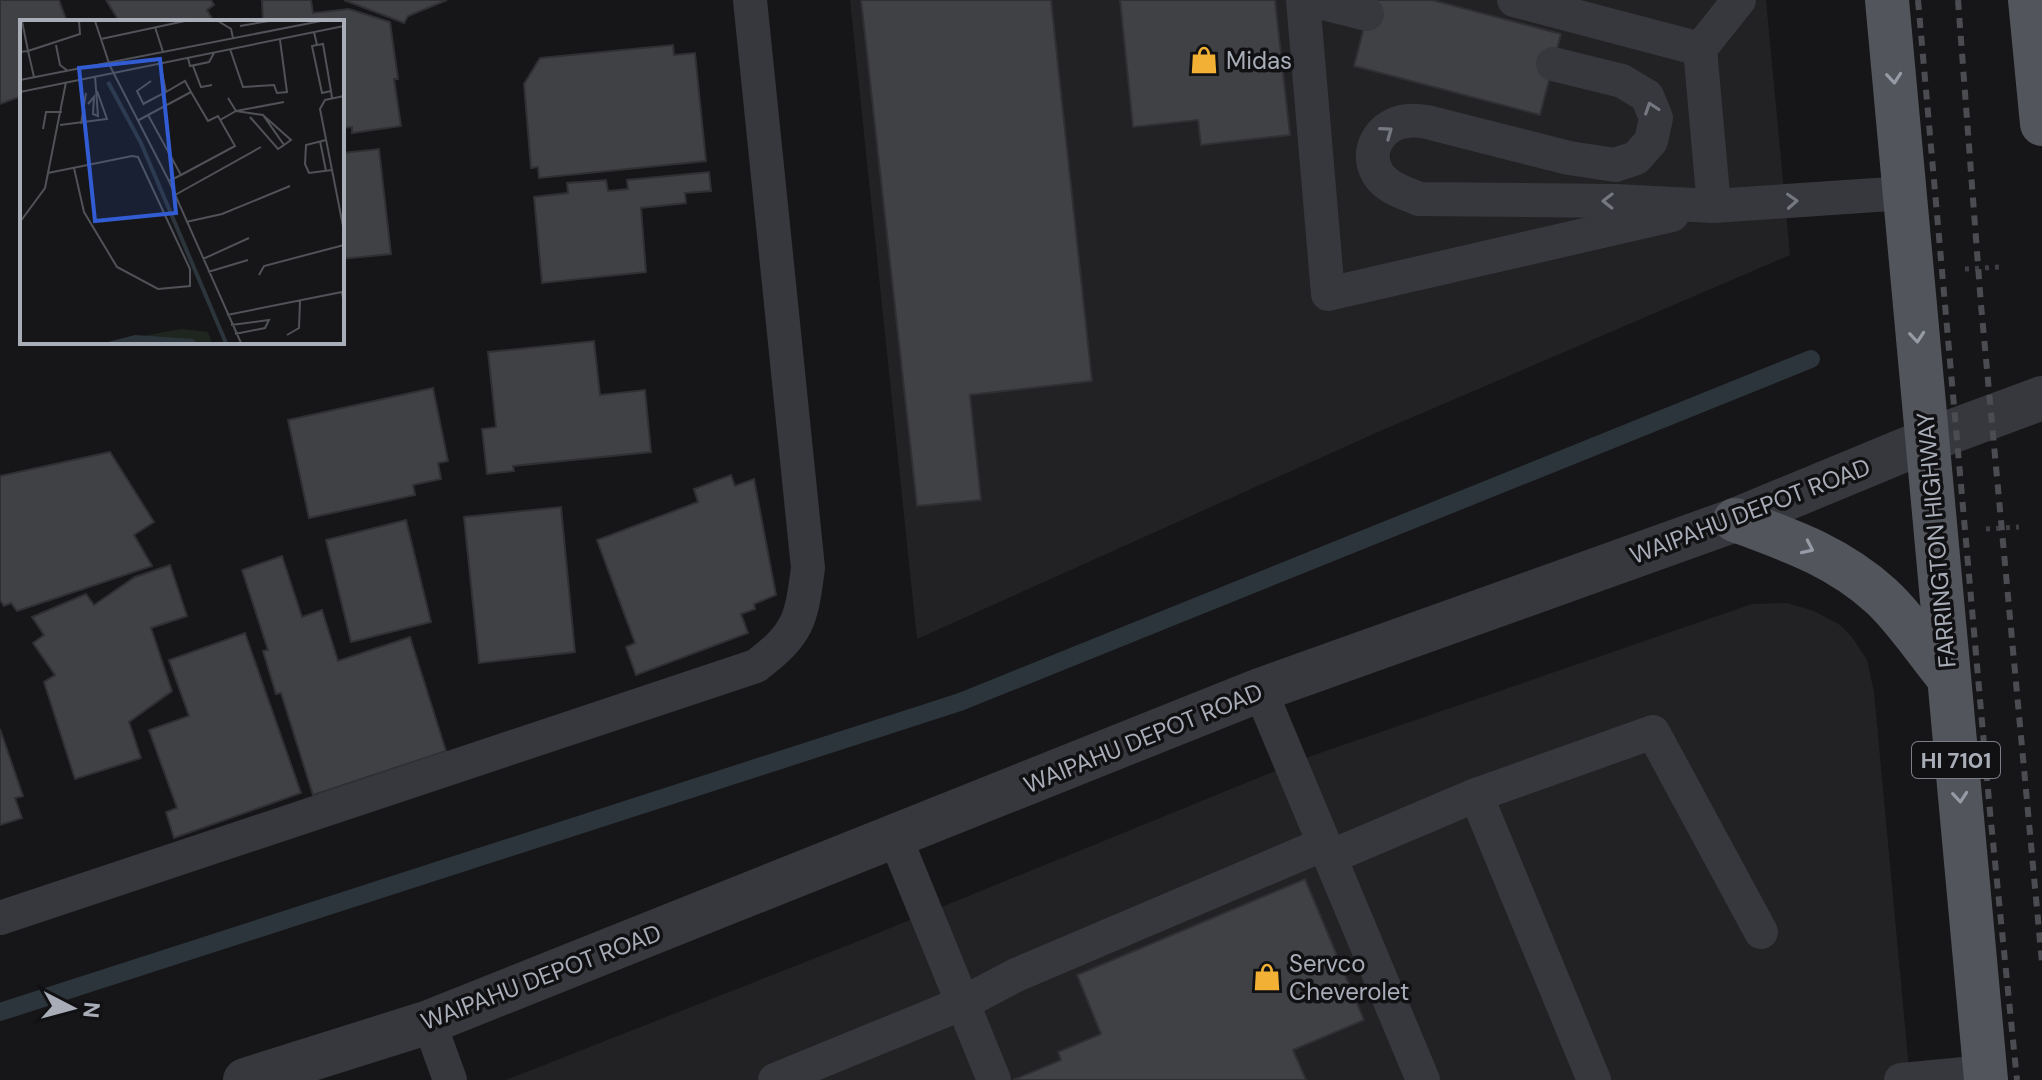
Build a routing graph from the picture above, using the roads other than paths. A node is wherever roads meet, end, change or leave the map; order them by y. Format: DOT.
graph roads {
  1 [pos="750,0"];
  2 [pos="1303,0"];
  3 [pos="1311,0"];
  4 [pos="1514,0"];
  5 [pos="1739,0"];
  6 [pos="1887,0"];
  7 [pos="2030,0"];
  8 [pos="1367,14"];
  9 [pos="1700,49"];
  10 [pos="1553,64"];
  11 [pos="2042,124"];
  12 [pos="1905,193"];
  13 [pos="1714,206"];
  14 [pos="2042,398"];
  15 [pos="1926,441"];
  16 [pos="1735,520"];
  17 [pos="1948,677"];
  18 [pos="1260,690"];
  19 [pos="1476,795"];
  20 [pos="895,837"];
  21 [pos="1327,850"];
  22 [pos="0,918"];
  23 [pos="1761,932"];
  24 [pos="963,1003"];
  25 [pos="429,1022"];
  26 [pos="1986,1076"];
  27 [pos="245,1080"];
  28 [pos="450,1080"];
  29 [pos="775,1080"];
  30 [pos="994,1080"];
  31 [pos="1423,1080"];
  32 [pos="1594,1080"];
  33 [pos="1901,1080"];
  1 -- 22 [label="lane"];
  2 -- 13 [label="lane"];
  3 -- 8 [label="lane"];
  4 -- 9 [label="lane"];
  5 -- 9 [label="lane"];
  6 -- 12 [label="main road, FARRINGTON HIGHWAY / HI 7101, one-way"];
  7 -- 11 [label="main road"];
  9 -- 13 [label="lane"];
  13 -- 10 [label="lane, one-way"];
  13 -- 12 [label="lane, one-way"];
  12 -- 15 [label="main road, FARRINGTON HIGHWAY / HI 7101, one-way"];
  14 -- 15 [label="street, WAIPAHU DEPOT ROAD"];
  15 -- 16 [label="street, WAIPAHU DEPOT ROAD"];
  15 -- 17 [label="main road, FARRINGTON HIGHWAY / HI 7101"];
  16 -- 17 [label="main road, one-way"];
  16 -- 18 [label="street, WAIPAHU DEPOT ROAD"];
  17 -- 26 [label="main road, FARRINGTON HIGHWAY / HI 7101, one-way"];
  18 -- 20 [label="street, WAIPAHU DEPOT ROAD"];
  18 -- 21 [label="lane"];
  19 -- 21 [label="lane"];
  19 -- 23 [label="lane"];
  19 -- 32 [label="lane"];
  20 -- 24 [label="lane"];
  20 -- 25 [label="street, WAIPAHU DEPOT ROAD"];
  21 -- 24 [label="lane"];
  21 -- 31 [label="lane"];
  24 -- 29 [label="lane"];
  24 -- 30 [label="lane"];
  25 -- 27 [label="street, WAIPAHU DEPOT ROAD"];
  25 -- 28 [label="lane"];
  26 -- 33 [label="lane"];
}
